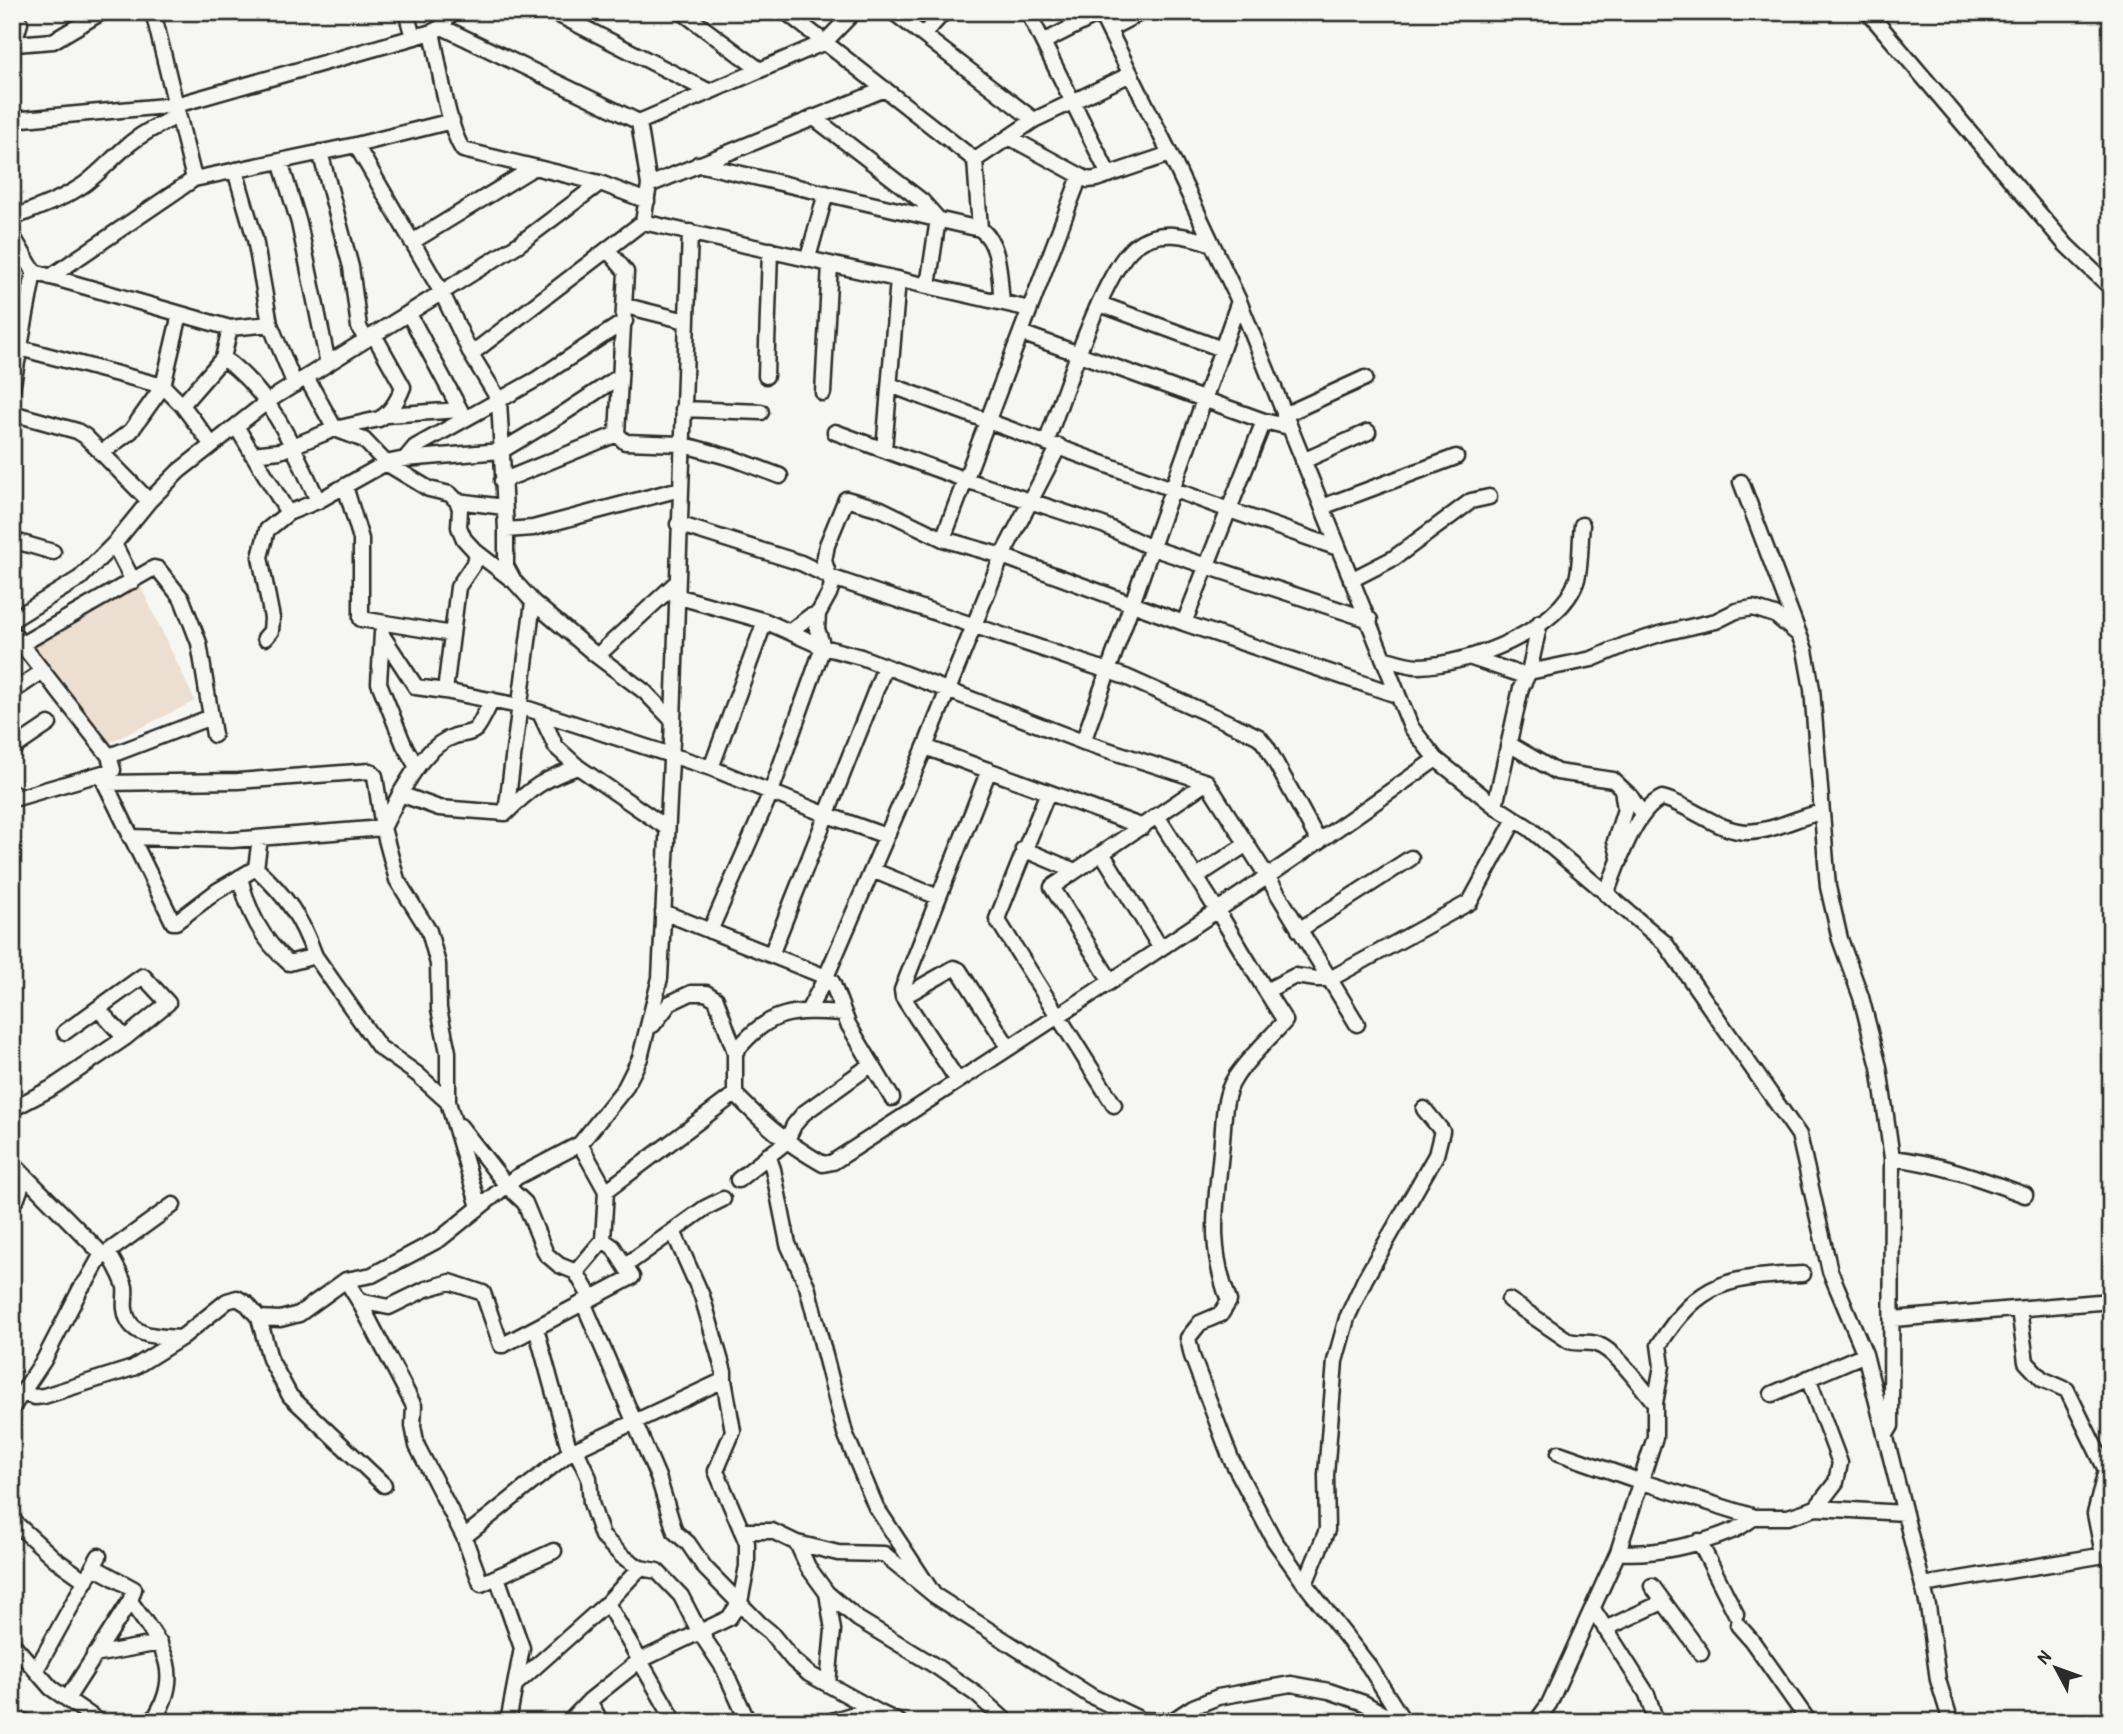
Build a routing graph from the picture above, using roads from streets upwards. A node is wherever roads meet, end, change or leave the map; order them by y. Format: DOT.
graph roads {
  1 [pos="102,12"];
  2 [pos="153,12"];
  3 [pos="406,12"];
  4 [pos="450,12"];
  5 [pos="553,12"];
  6 [pos="682,12"];
  7 [pos="786,12"];
  8 [pos="854,12"];
  9 [pos="892,12"];
  10 [pos="944,12"];
  11 [pos="1028,12"];
  12 [pos="1142,12"];
  13 [pos="1868,12"];
  14 [pos="1100,13"];
  15 [pos="20,20"];
  16 [pos="1109,29"];
  17 [pos="437,30"];
  18 [pos="923,35"];
  19 [pos="413,37"];
  20 [pos="825,42"];
  21 [pos="1043,42"];
  22 [pos="14,47"];
  23 [pos="760,70"];
  24 [pos="1131,75"];
  25 [pos="885,89"];
  26 [pos="709,92"];
  27 [pos="1073,102"];
  28 [pos="177,110"];
  29 [pos="813,117"];
  30 [pos="12,120"];
  31 [pos="1034,120"];
  32 [pos="452,121"];
  33 [pos="639,122"];
  34 [pos="1010,136"];
  35 [pos="356,145"];
  36 [pos="320,152"];
  37 [pos="1170,154"];
  38 [pos="975,160"];
  39 [pos="280,161"];
  40 [pos="698,164"];
  41 [pos="533,168"];
  42 [pos="235,170"];
  43 [pos="1109,175"];
  44 [pos="1080,176"];
  45 [pos="194,179"];
  46 [pos="600,183"];
  47 [pos="649,185"];
  48 [pos="826,193"];
  49 [pos="647,201"];
  50 [pos="12,218"];
  51 [pos="939,219"];
  52 [pos="643,222"];
  53 [pos="980,229"];
  54 [pos="690,232"];
  55 [pos="12,235"];
  56 [pos="412,242"];
  57 [pos="1212,244"];
  58 [pos="607,250"];
  59 [pos="770,250"];
  60 [pos="808,258"];
  61 [pos="830,264"];
  62 [pos="34,272"];
  63 [pos="50,277"];
  64 [pos="898,279"];
  65 [pos="928,286"];
  66 [pos="2111,288"];
  67 [pos="442,293"];
  68 [pos="1239,301"];
  69 [pos="1002,302"];
  70 [pos="1100,304"];
  71 [pos="1030,309"];
  72 [pos="180,314"];
  73 [pos="408,314"];
  74 [pos="625,314"];
  75 [pos="686,321"];
  76 [pos="270,324"];
  77 [pos="230,328"];
  78 [pos="1021,333"];
  79 [pos="370,338"];
  80 [pos="16,347"];
  81 [pos="1222,349"];
  82 [pos="471,354"];
  83 [pos="1080,354"];
  84 [pos="223,358"];
  85 [pos="328,364"];
  86 [pos="620,376"];
  87 [pos="765,376"];
  88 [pos="1365,378"];
  89 [pos="301,381"];
  90 [pos="890,385"];
  91 [pos="163,386"];
  92 [pos="12,389"];
  93 [pos="824,393"];
  94 [pos="1205,398"];
  95 [pos="499,400"];
  96 [pos="268,401"];
  97 [pos="182,405"];
  98 [pos="683,409"];
  99 [pos="761,412"];
  100 [pos="12,413"];
  101 [pos="386,415"];
  102 [pos="463,415"];
  103 [pos="1264,421"];
  104 [pos="1287,421"];
  105 [pos="988,422"];
  106 [pos="236,426"];
  107 [pos="335,429"];
  108 [pos="835,432"];
  109 [pos="1368,432"];
  110 [pos="617,434"];
  111 [pos="681,444"];
  112 [pos="1053,444"];
  113 [pos="212,445"];
  114 [pos="293,446"];
  115 [pos="884,450"];
  116 [pos="501,451"];
  117 [pos="102,453"];
  118 [pos="252,454"];
  119 [pos="1456,457"];
  120 [pos="405,459"];
  121 [pos="1303,461"];
  122 [pos="386,463"];
  123 [pos="780,476"];
  124 [pos="966,480"];
  125 [pos="502,481"];
  126 [pos="1741,482"];
  127 [pos="345,486"];
  128 [pos="1173,488"];
  129 [pos="680,489"];
  130 [pos="1489,497"];
  131 [pos="1030,500"];
  132 [pos="149,501"];
  133 [pos="318,501"];
  134 [pos="457,501"];
  135 [pos="504,507"];
  136 [pos="1322,508"];
  137 [pos="1229,510"];
  138 [pos="288,513"];
  139 [pos="678,524"];
  140 [pos="1582,525"];
  141 [pos="506,530"];
  142 [pos="943,539"];
  143 [pos="12,540"];
  144 [pos="114,544"];
  145 [pos="1152,548"];
  146 [pos="1338,548"];
  147 [pos="475,551"];
  148 [pos="53,552"];
  149 [pos="1002,556"];
  150 [pos="1206,565"];
  151 [pos="830,577"];
  152 [pos="1351,580"];
  153 [pos="133,581"];
  154 [pos="514,582"];
  155 [pos="676,589"];
  156 [pos="533,602"];
  157 [pos="1132,604"];
  158 [pos="818,614"];
  159 [pos="12,620"];
  160 [pos="1370,620"];
  161 [pos="765,621"];
  162 [pos="1541,622"];
  163 [pos="1184,623"];
  164 [pos="975,624"];
  165 [pos="383,628"];
  166 [pos="12,632"];
  167 [pos="789,632"];
  168 [pos="452,634"];
  169 [pos="1800,636"];
  170 [pos="265,638"];
  171 [pos="22,644"];
  172 [pos="823,647"];
  173 [pos="597,656"];
  174 [pos="1469,657"];
  175 [pos="1383,658"];
  176 [pos="886,667"];
  177 [pos="43,671"];
  178 [pos="1108,671"];
  179 [pos="1529,672"];
  180 [pos="948,689"];
  181 [pos="445,691"];
  182 [pos="12,692"];
  183 [pos="1397,695"];
  184 [pos="492,700"];
  185 [pos="519,706"];
  186 [pos="540,713"];
  187 [pos="211,717"];
  188 [pos="673,721"];
  189 [pos="49,724"];
  190 [pos="214,734"];
  191 [pos="1083,742"];
  192 [pos="1509,744"];
  193 [pos="925,747"];
  194 [pos="12,749"];
  195 [pos="109,756"];
  196 [pos="670,756"];
  197 [pos="1436,759"];
  198 [pos="417,767"];
  199 [pos="578,767"];
  200 [pos="711,768"];
  201 [pos="989,770"];
  202 [pos="103,778"];
  203 [pos="1207,782"];
  204 [pos="1622,789"];
  205 [pos="12,792"];
  206 [pos="771,792"];
  207 [pos="1048,792"];
  208 [pos="400,794"];
  209 [pos="1495,806"];
  210 [pos="1822,812"];
  211 [pos="506,813"];
  212 [pos="1642,814"];
  213 [pos="827,815"];
  214 [pos="1157,816"];
  215 [pos="1515,819"];
  216 [pos="1143,827"];
  217 [pos="383,828"];
  218 [pos="667,828"];
  219 [pos="130,836"];
  220 [pos="886,836"];
  221 [pos="260,838"];
  222 [pos="1319,842"];
  223 [pos="1247,844"];
  224 [pos="1023,849"];
  225 [pos="1102,853"];
  226 [pos="1411,858"];
  227 [pos="1620,861"];
  228 [pos="256,868"];
  229 [pos="872,870"];
  230 [pos="1075,872"];
  231 [pos="1268,876"];
  232 [pos="240,877"];
  233 [pos="1196,877"];
  234 [pos="1606,894"];
  235 [pos="938,897"];
  236 [pos="1217,910"];
  237 [pos="663,912"];
  238 [pos="710,930"];
  239 [pos="1299,930"];
  240 [pos="1160,947"];
  241 [pos="771,955"];
  242 [pos="315,956"];
  243 [pos="913,962"];
  244 [pos="826,977"];
  245 [pos="935,979"];
  246 [pos="1330,979"];
  247 [pos="1110,980"];
  248 [pos="1266,991"];
  249 [pos="903,997"];
  250 [pos="98,1009"];
  251 [pos="808,1011"];
  252 [pos="844,1013"];
  253 [pos="1058,1015"];
  254 [pos="1357,1024"];
  255 [pos="65,1032"];
  256 [pos="646,1035"];
  257 [pos="125,1038"];
  258 [pos="1009,1048"];
  259 [pos="735,1052"];
  260 [pos="872,1064"];
  261 [pos="958,1081"];
  262 [pos="735,1094"];
  263 [pos="892,1098"];
  264 [pos="448,1102"];
  265 [pos="1114,1105"];
  266 [pos="12,1109"];
  267 [pos="1424,1109"];
  268 [pos="454,1119"];
  269 [pos="786,1142"];
  270 [pos="580,1144"];
  271 [pos="768,1155"];
  272 [pos="1892,1158"];
  273 [pos="12,1163"];
  274 [pos="25,1176"];
  275 [pos="738,1180"];
  276 [pos="507,1186"];
  277 [pos="606,1191"];
  278 [pos="2025,1195"];
  279 [pos="723,1199"];
  280 [pos="12,1203"];
  281 [pos="173,1205"];
  282 [pos="480,1207"];
  283 [pos="673,1231"];
  284 [pos="603,1240"];
  285 [pos="105,1253"];
  286 [pos="626,1265"];
  287 [pos="576,1272"];
  288 [pos="1803,1274"];
  289 [pos="346,1280"];
  290 [pos="587,1300"];
  291 [pos="1509,1300"];
  292 [pos="359,1301"];
  293 [pos="2111,1301"];
  294 [pos="2019,1309"];
  295 [pos="259,1318"];
  296 [pos="1892,1320"];
  297 [pos="536,1328"];
  298 [pos="181,1338"];
  299 [pos="1865,1354"];
  300 [pos="1808,1378"];
  301 [pos="724,1380"];
  302 [pos="24,1394"];
  303 [pos="1772,1394"];
  304 [pos="1655,1403"];
  305 [pos="12,1408"];
  306 [pos="632,1421"];
  307 [pos="1885,1436"];
  308 [pos="573,1451"];
  309 [pos="1559,1453"];
  310 [pos="2108,1466"];
  311 [pos="1642,1482"];
  312 [pos="384,1485"];
  313 [pos="1816,1508"];
  314 [pos="1905,1513"];
  315 [pos="1755,1517"];
  316 [pos="12,1521"];
  317 [pos="743,1531"];
  318 [pos="464,1537"];
  319 [pos="1699,1542"];
  320 [pos="797,1543"];
  321 [pos="554,1550"];
  322 [pos="1618,1552"];
  323 [pos="2107,1554"];
  324 [pos="640,1568"];
  325 [pos="497,1577"];
  326 [pos="86,1581"];
  327 [pos="1305,1584"];
  328 [pos="1923,1585"];
  329 [pos="1652,1586"];
  330 [pos="827,1593"];
  331 [pos="934,1595"];
  332 [pos="131,1601"];
  333 [pos="740,1602"];
  334 [pos="1663,1602"];
  335 [pos="607,1603"];
  336 [pos="1593,1609"];
  337 [pos="1605,1629"];
  338 [pos="699,1631"];
  339 [pos="12,1643"];
  340 [pos="160,1643"];
  341 [pos="1701,1653"];
  342 [pos="94,1655"];
  343 [pos="639,1661"];
  344 [pos="36,1670"];
  345 [pos="516,1684"];
  346 [pos="828,1684"];
  347 [pos="67,1699"];
  348 [pos="589,1701"];
  349 [pos="878,1712"];
  350 [pos="12,1718"];
  351 [pos="1140,1721"];
  352 [pos="26,1722"];
  353 [pos="100,1722"];
  354 [pos="152,1722"];
  355 [pos="508,1722"];
  356 [pos="569,1722"];
  357 [pos="601,1722"];
  358 [pos="675,1722"];
  359 [pos="748,1722"];
  360 [pos="828,1722"];
  361 [pos="899,1722"];
  362 [pos="1007,1722"];
  363 [pos="1397,1722"];
  364 [pos="1404,1722"];
  365 [pos="1536,1722"];
  366 [pos="1656,1722"];
  367 [pos="1809,1722"];
  368 [pos="1951,1722"];
  1 -- 22 [label="street"];
  2 -- 28 [label="street"];
  3 -- 19 [label="street"];
  4 -- 17 [label="street"];
  5 -- 26 [label="street"];
  6 -- 23 [label="street"];
  7 -- 20 [label="street"];
  8 -- 20 [label="street"];
  9 -- 18 [label="street"];
  10 -- 18 [label="street"];
  11 -- 21 [label="street"];
  12 -- 16 [label="street"];
  13 -- 66 [label="street"];
  14 -- 16 [label="street"];
  14 -- 21 [label="street"];
  15 -- 22 [label="street"];
  16 -- 24 [label="street"];
  17 -- 19 [label="street"];
  17 -- 32 [label="street"];
  17 -- 33 [label="street"];
  18 -- 31 [label="street"];
  19 -- 28 [label="street"];
  20 -- 23 [label="street"];
  20 -- 25 [label="street"];
  21 -- 27 [label="street"];
  23 -- 26 [label="street"];
  24 -- 27 [label="street"];
  24 -- 37 [label="street"];
  25 -- 29 [label="street"];
  25 -- 38 [label="street"];
  26 -- 33 [label="street"];
  27 -- 31 [label="street"];
  27 -- 43 [label="street"];
  28 -- 30 [label="street"];
  28 -- 45 [label="street"];
  28 -- 50 [label="street"];
  29 -- 40 [label="street"];
  29 -- 51 [label="street"];
  31 -- 34 [label="street"];
  32 -- 35 [label="street"];
  32 -- 41 [label="street"];
  33 -- 47 [label="street"];
  34 -- 38 [label="street"];
  34 -- 44 [label="street"];
  35 -- 36 [label="street"];
  35 -- 56 [label="street"];
  36 -- 39 [label="street"];
  36 -- 79 [label="street"];
  37 -- 43 [label="street"];
  37 -- 57 [label="street"];
  38 -- 53 [label="street"];
  39 -- 42 [label="street"];
  39 -- 85 [label="street"];
  40 -- 47 [label="street"];
  40 -- 48 [label="street"];
  41 -- 46 [label="street"];
  41 -- 56 [label="street"];
  42 -- 45 [label="street"];
  42 -- 76 [label="street"];
  43 -- 44 [label="street"];
  44 -- 71 [label="street"];
  45 -- 63 [label="street"];
  46 -- 49 [label="street"];
  46 -- 67 [label="street"];
  47 -- 49 [label="street"];
  48 -- 51 [label="street"];
  48 -- 60 [label="street"];
  49 -- 52 [label="street"];
  51 -- 53 [label="street"];
  51 -- 65 [label="street"];
  52 -- 54 [label="street"];
  52 -- 58 [label="street"];
  53 -- 69 [label="street"];
  54 -- 59 [label="street"];
  54 -- 75 [label="street"];
  55 -- 62 [label="street"];
  56 -- 67 [label="street"];
  57 -- 68 [label="street"];
  57 -- 70 [label="street"];
  58 -- 74 [label="street"];
  58 -- 82 [label="street"];
  59 -- 60 [label="street"];
  59 -- 87 [label="street"];
  60 -- 61 [label="street"];
  61 -- 64 [label="street"];
  61 -- 93 [label="street"];
  62 -- 63 [label="street"];
  62 -- 80 [label="street"];
  63 -- 72 [label="street"];
  64 -- 65 [label="street"];
  64 -- 90 [label="street"];
  65 -- 69 [label="street"];
  67 -- 73 [label="street"];
  67 -- 82 [label="street"];
  68 -- 81 [label="street"];
  68 -- 104 [label="street"];
  69 -- 71 [label="street"];
  70 -- 81 [label="street"];
  70 -- 83 [label="street"];
  71 -- 78 [label="street"];
  72 -- 77 [label="street"];
  72 -- 91 [label="street"];
  73 -- 79 [label="street"];
  73 -- 102 [label="street"];
  74 -- 75 [label="street"];
  74 -- 86 [label="street"];
  74 -- 95 [label="street"];
  75 -- 98 [label="street"];
  76 -- 77 [label="street"];
  76 -- 89 [label="street"];
  77 -- 84 [label="street"];
  78 -- 83 [label="street"];
  78 -- 105 [label="street"];
  79 -- 85 [label="street"];
  79 -- 101 [label="street"];
  80 -- 91 [label="street"];
  80 -- 92 [label="street"];
  81 -- 94 [label="street"];
  82 -- 95 [label="street"];
  83 -- 94 [label="street"];
  83 -- 112 [label="street"];
  84 -- 96 [label="street"];
  84 -- 97 [label="street"];
  85 -- 89 [label="street"];
  86 -- 110 [label="street"];
  86 -- 116 [label="street"];
  88 -- 104 [label="street"];
  89 -- 96 [label="street"];
  89 -- 107 [label="street"];
  90 -- 105 [label="street"];
  90 -- 115 [label="street"];
  91 -- 97 [label="street"];
  91 -- 117 [label="street"];
  94 -- 103 [label="street"];
  94 -- 128 [label="street"];
  95 -- 102 [label="street"];
  95 -- 116 [label="street"];
  96 -- 106 [label="street"];
  96 -- 114 [label="street"];
  97 -- 113 [label="street"];
  98 -- 99 [label="street"];
  98 -- 111 [label="street"];
  100 -- 117 [label="street"];
  101 -- 102 [label="street"];
  101 -- 107 [label="street"];
  102 -- 120 [label="street"];
  103 -- 104 [label="street"];
  103 -- 137 [label="street"];
  104 -- 121 [label="street"];
  105 -- 112 [label="street"];
  105 -- 124 [label="street"];
  106 -- 113 [label="street"];
  106 -- 118 [label="street"];
  107 -- 114 [label="street"];
  107 -- 122 [label="street"];
  108 -- 115 [label="street"];
  109 -- 121 [label="street"];
  110 -- 111 [label="street"];
  110 -- 125 [label="street"];
  111 -- 123 [label="street"];
  111 -- 129 [label="street"];
  112 -- 128 [label="street"];
  112 -- 131 [label="street"];
  113 -- 132 [label="street"];
  114 -- 118 [label="street"];
  114 -- 133 [label="street"];
  115 -- 124 [label="street"];
  116 -- 120 [label="street"];
  116 -- 125 [label="street"];
  117 -- 132 [label="street"];
  118 -- 138 [label="street"];
  119 -- 136 [label="street"];
  120 -- 122 [label="street"];
  121 -- 136 [label="street"];
  122 -- 127 [label="street"];
  122 -- 134 [label="street"];
  124 -- 131 [label="street"];
  124 -- 142 [label="street"];
  125 -- 135 [label="street"];
  126 -- 169 [label="street"];
  127 -- 133 [label="street"];
  127 -- 165 [label="street"];
  128 -- 137 [label="street"];
  128 -- 145 [label="street"];
  129 -- 139 [label="street"];
  129 -- 141 [label="street"];
  130 -- 152 [label="street"];
  131 -- 145 [label="street"];
  131 -- 149 [label="street"];
  132 -- 144 [label="street"];
  133 -- 138 [label="street"];
  134 -- 135 [label="street"];
  134 -- 147 [label="street"];
  135 -- 141 [label="street"];
  136 -- 146 [label="street"];
  137 -- 146 [label="street"];
  137 -- 150 [label="street"];
  138 -- 170 [label="street"];
  139 -- 151 [label="street"];
  139 -- 155 [label="street"];
  140 -- 162 [label="street"];
  141 -- 154 [label="street"];
  142 -- 149 [label="street"];
  142 -- 151 [label="street"];
  143 -- 148 [label="street"];
  144 -- 153 [label="street"];
  144 -- 159 [label="street"];
  145 -- 150 [label="street"];
  145 -- 157 [label="street"];
  146 -- 152 [label="street"];
  147 -- 154 [label="street"];
  147 -- 168 [label="street"];
  149 -- 157 [label="street"];
  149 -- 164 [label="street"];
  150 -- 160 [label="street"];
  150 -- 163 [label="street"];
  151 -- 158 [label="street"];
  151 -- 164 [label="street"];
  152 -- 160 [label="street"];
  153 -- 171 [label="street"];
  153 -- 187 [label="street"];
  154 -- 156 [label="street"];
  155 -- 161 [label="street"];
  155 -- 173 [label="street"];
  155 -- 188 [label="street"];
  156 -- 173 [label="street"];
  156 -- 185 [label="street"];
  157 -- 163 [label="street"];
  157 -- 178 [label="street"];
  158 -- 167 [label="street"];
  158 -- 172 [label="street"];
  160 -- 175 [label="street"];
  161 -- 167 [label="street"];
  161 -- 200 [label="street"];
  162 -- 174 [label="street"];
  162 -- 179 [label="street"];
  163 -- 183 [label="street"];
  164 -- 178 [label="street"];
  164 -- 180 [label="street"];
  165 -- 168 [label="street"];
  165 -- 181 [label="street"];
  165 -- 198 [label="street"];
  166 -- 171 [label="street"];
  167 -- 172 [label="street"];
  168 -- 181 [label="street"];
  169 -- 179 [label="street"];
  169 -- 210 [label="street"];
  171 -- 177 [label="street"];
  172 -- 176 [label="street"];
  172 -- 206 [label="street"];
  173 -- 188 [label="street"];
  174 -- 175 [label="street"];
  174 -- 179 [label="street"];
  175 -- 183 [label="street"];
  176 -- 180 [label="street"];
  176 -- 213 [label="street"];
  177 -- 182 [label="street"];
  177 -- 195 [label="street"];
  178 -- 191 [label="street"];
  178 -- 222 [label="street"];
  179 -- 192 [label="street"];
  180 -- 191 [label="street"];
  180 -- 193 [label="street"];
  181 -- 184 [label="street"];
  183 -- 197 [label="street"];
  184 -- 185 [label="street"];
  184 -- 198 [label="street"];
  185 -- 186 [label="street"];
  185 -- 211 [label="street"];
  186 -- 196 [label="street"];
  186 -- 199 [label="street"];
  187 -- 190 [label="street"];
  187 -- 195 [label="street"];
  188 -- 196 [label="street"];
  189 -- 194 [label="street"];
  191 -- 203 [label="street"];
  192 -- 204 [label="street"];
  192 -- 209 [label="street"];
  193 -- 201 [label="street"];
  193 -- 220 [label="street"];
  195 -- 202 [label="street"];
  196 -- 200 [label="street"];
  196 -- 218 [label="street"];
  197 -- 209 [label="street"];
  197 -- 222 [label="street"];
  198 -- 208 [label="street"];
  199 -- 211 [label="street"];
  199 -- 218 [label="street"];
  200 -- 206 [label="street"];
  201 -- 207 [label="street"];
  201 -- 235 [label="street"];
  202 -- 205 [label="street"];
  202 -- 217 [label="street"];
  202 -- 219 [label="street"];
  203 -- 214 [label="street"];
  203 -- 223 [label="street"];
  204 -- 212 [label="street"];
  204 -- 227 [label="street"];
  206 -- 213 [label="street"];
  206 -- 238 [label="street"];
  207 -- 216 [label="street"];
  207 -- 224 [label="street"];
  208 -- 211 [label="street"];
  208 -- 217 [label="street"];
  209 -- 215 [label="street"];
  210 -- 212 [label="street"];
  210 -- 272 [label="street"];
  212 -- 227 [label="street"];
  213 -- 220 [label="street"];
  213 -- 241 [label="street"];
  214 -- 216 [label="street"];
  214 -- 233 [label="street"];
  215 -- 234 [label="street"];
  215 -- 246 [label="street"];
  216 -- 225 [label="street"];
  217 -- 221 [label="street"];
  217 -- 264 [label="street"];
  218 -- 237 [label="street"];
  219 -- 221 [label="street"];
  219 -- 232 [label="street"];
  220 -- 229 [label="street"];
  221 -- 228 [label="street"];
  222 -- 231 [label="street"];
  223 -- 231 [label="street"];
  223 -- 233 [label="street"];
  224 -- 230 [label="street"];
  224 -- 253 [label="street"];
  225 -- 230 [label="street"];
  225 -- 240 [label="street"];
  226 -- 239 [label="street"];
  227 -- 234 [label="street"];
  228 -- 232 [label="street"];
  228 -- 242 [label="street"];
  229 -- 235 [label="street"];
  229 -- 244 [label="street"];
  230 -- 247 [label="street"];
  231 -- 236 [label="street"];
  231 -- 239 [label="street"];
  232 -- 242 [label="street"];
  233 -- 236 [label="street"];
  234 -- 299 [label="street"];
  235 -- 243 [label="street"];
  236 -- 240 [label="street"];
  236 -- 248 [label="street"];
  237 -- 238 [label="street"];
  237 -- 256 [label="street"];
  238 -- 241 [label="street"];
  239 -- 246 [label="street"];
  240 -- 247 [label="street"];
  241 -- 244 [label="street"];
  242 -- 264 [label="street"];
  243 -- 245 [label="street"];
  243 -- 249 [label="street"];
  244 -- 251 [label="street"];
  244 -- 252 [label="street"];
  245 -- 249 [label="street"];
  245 -- 258 [label="street"];
  246 -- 248 [label="street"];
  246 -- 254 [label="street"];
  247 -- 253 [label="street"];
  248 -- 327 [label="street"];
  249 -- 261 [label="street"];
  250 -- 255 [label="street"];
  250 -- 257 [label="street"];
  250 -- 257 [label="street"];
  251 -- 252 [label="street"];
  251 -- 259 [label="street"];
  252 -- 260 [label="street"];
  253 -- 258 [label="street"];
  253 -- 265 [label="street"];
  256 -- 259 [label="street"];
  256 -- 270 [label="street"];
  257 -- 266 [label="street"];
  258 -- 261 [label="street"];
  259 -- 262 [label="street"];
  260 -- 263 [label="street"];
  260 -- 269 [label="street"];
  261 -- 269 [label="street"];
  262 -- 269 [label="street"];
  262 -- 277 [label="street"];
  264 -- 268 [label="street"];
  267 -- 327 [label="street"];
  268 -- 276 [label="street"];
  268 -- 282 [label="street"];
  269 -- 271 [label="street"];
  270 -- 276 [label="street"];
  270 -- 277 [label="street"];
  271 -- 275 [label="street"];
  271 -- 331 [label="street"];
  272 -- 278 [label="street"];
  272 -- 296 [label="street"];
  273 -- 274 [label="street"];
  274 -- 280 [label="street"];
  274 -- 285 [label="street"];
  276 -- 282 [label="street"];
  276 -- 287 [label="street"];
  277 -- 284 [label="street"];
  279 -- 283 [label="street"];
  281 -- 285 [label="street"];
  282 -- 289 [label="street"];
  283 -- 286 [label="street"];
  283 -- 301 [label="street"];
  284 -- 286 [label="street"];
  284 -- 287 [label="street"];
  285 -- 298 [label="street"];
  285 -- 302 [label="street"];
  286 -- 290 [label="street"];
  287 -- 290 [label="street"];
  288 -- 304 [label="street"];
  289 -- 292 [label="street"];
  289 -- 295 [label="street"];
  290 -- 297 [label="street"];
  290 -- 306 [label="street"];
  291 -- 304 [label="street"];
  292 -- 297 [label="street"];
  292 -- 318 [label="street"];
  293 -- 294 [label="street"];
  294 -- 296 [label="street"];
  294 -- 310 [label="street"];
  295 -- 298 [label="street"];
  295 -- 312 [label="street"];
  296 -- 307 [label="street"];
  297 -- 308 [label="street"];
  298 -- 302 [label="street"];
  299 -- 300 [label="street"];
  299 -- 307 [label="street"];
  300 -- 303 [label="street"];
  300 -- 313 [label="street"];
  301 -- 306 [label="street"];
  301 -- 317 [label="street"];
  302 -- 305 [label="street"];
  304 -- 311 [label="street"];
  306 -- 308 [label="street"];
  306 -- 333 [label="street"];
  307 -- 314 [label="street"];
  308 -- 318 [label="street"];
  308 -- 324 [label="street"];
  309 -- 311 [label="street"];
  310 -- 323 [label="street"];
  311 -- 315 [label="street"];
  311 -- 322 [label="street"];
  313 -- 314 [label="street"];
  313 -- 315 [label="street"];
  314 -- 328 [label="street"];
  315 -- 319 [label="street"];
  316 -- 326 [label="street"];
  317 -- 320 [label="street"];
  317 -- 333 [label="street"];
  318 -- 325 [label="street"];
  319 -- 322 [label="street"];
  319 -- 367 [label="street"];
  320 -- 330 [label="street"];
  320 -- 331 [label="street"];
  321 -- 325 [label="street"];
  322 -- 336 [label="street"];
  323 -- 328 [label="street"];
  324 -- 335 [label="street"];
  324 -- 338 [label="street"];
  325 -- 345 [label="street"];
  326 -- 332 [label="street"];
  326 -- 344 [label="street"];
  327 -- 364 [label="street"];
  328 -- 368 [label="street"];
  329 -- 334 [label="street"];
  330 -- 346 [label="street"];
  330 -- 362 [label="street"];
  331 -- 351 [label="street"];
  332 -- 340 [label="street"];
  332 -- 342 [label="street"];
  333 -- 338 [label="street"];
  333 -- 346 [label="street"];
  334 -- 337 [label="street"];
  334 -- 341 [label="street"];
  335 -- 343 [label="street"];
  335 -- 345 [label="street"];
  336 -- 337 [label="street"];
  336 -- 365 [label="street"];
  337 -- 366 [label="street"];
  338 -- 343 [label="street"];
  338 -- 359 [label="street"];
  339 -- 344 [label="street"];
  340 -- 342 [label="street"];
  340 -- 354 [label="street"];
  342 -- 347 [label="street"];
  343 -- 348 [label="street"];
  343 -- 358 [label="street"];
  344 -- 347 [label="street"];
  345 -- 355 [label="street"];
  346 -- 349 [label="street"];
  347 -- 353 [label="street"];
  348 -- 356 [label="street"];
  348 -- 357 [label="street"];
  349 -- 360 [label="street"];
  349 -- 361 [label="street"];
  350 -- 352 [label="street"];
  351 -- 363 [label="street"];
}
